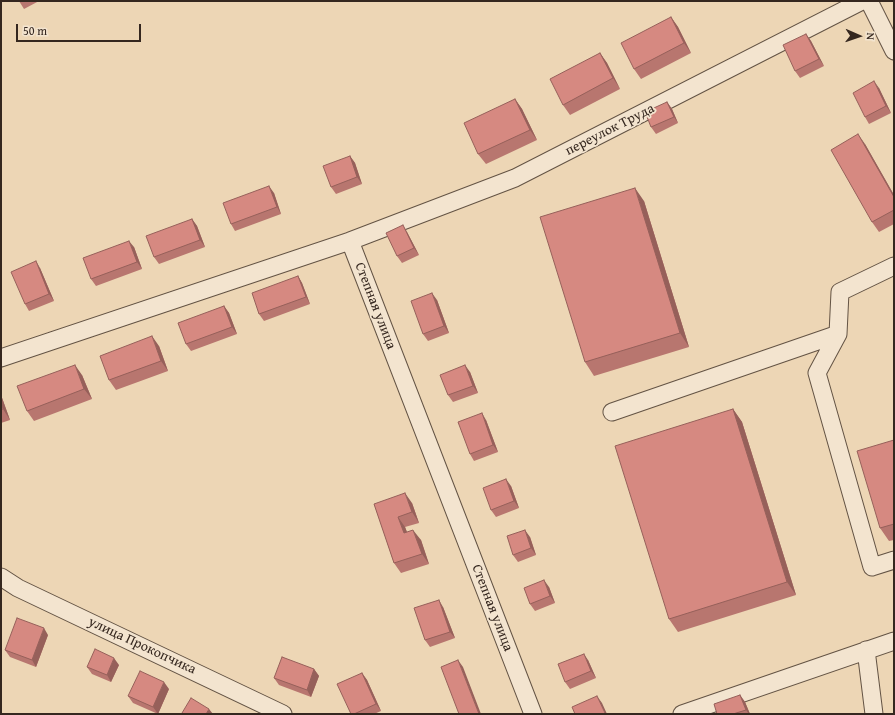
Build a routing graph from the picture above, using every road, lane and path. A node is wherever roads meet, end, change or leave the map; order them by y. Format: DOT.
graph roads {
  1 [pos="862,1"];
  2 [pos="869,1"];
  3 [pos="894,51"];
  4 [pos="350,241"];
  5 [pos="894,266"];
  6 [pos="838,334"];
  7 [pos="1,358"];
  8 [pos="612,412"];
  9 [pos="894,560"];
  10 [pos="1,577"];
  11 [pos="894,641"];
  12 [pos="866,650"];
  13 [pos="284,714"];
  14 [pos="533,714"];
  15 [pos="682,714"];
  16 [pos="874,714"];
  1 -- 4 [label="street, переулок Труда"];
  2 -- 3 [label="street"];
  4 -- 7 [label="street"];
  4 -- 14 [label="street, Степная улица"];
  5 -- 6 [label="street"];
  6 -- 8 [label="street"];
  6 -- 9 [label="street"];
  10 -- 13 [label="street, улица Прокопчика"];
  11 -- 12 [label="street"];
  12 -- 15 [label="street"];
  12 -- 16 [label="street"];
}
